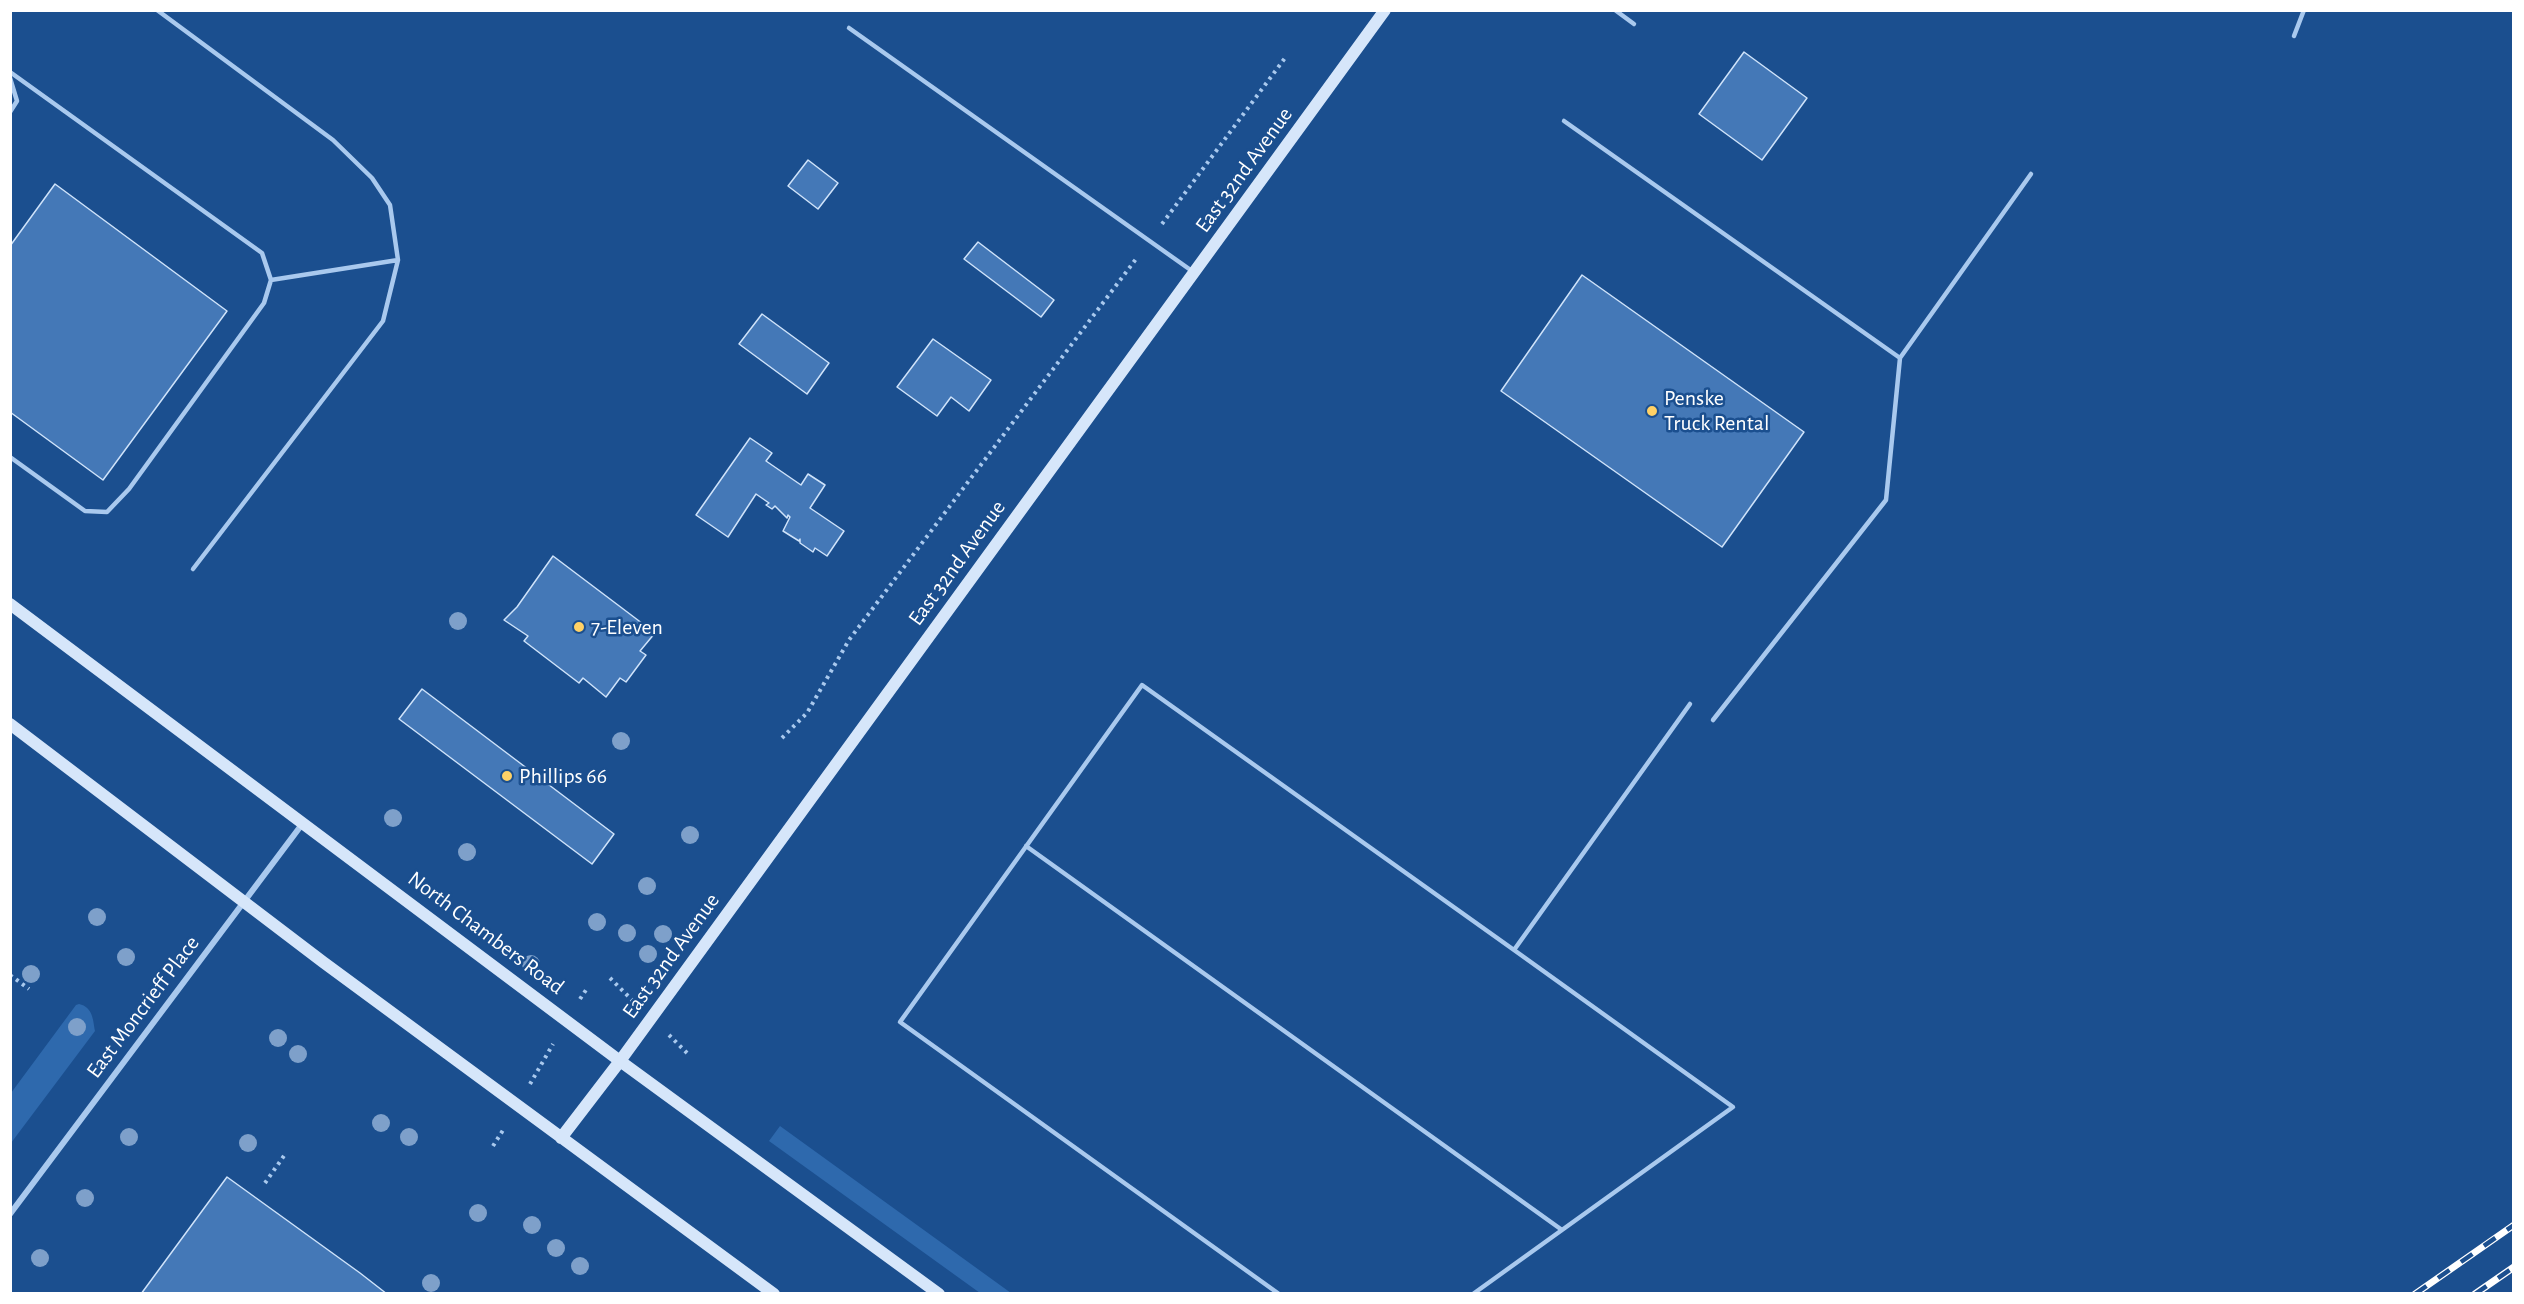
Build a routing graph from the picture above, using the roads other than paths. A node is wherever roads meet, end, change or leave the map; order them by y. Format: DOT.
graph roads {
  1 [pos="157,10"];
  2 [pos="1385,10"];
  3 [pos="1615,10"];
  4 [pos="2304,10"];
  5 [pos="1634,24"];
  6 [pos="849,28"];
  7 [pos="2294,36"];
  8 [pos="10,72"];
  9 [pos="10,78"];
  10 [pos="10,112"];
  11 [pos="1564,122"];
  12 [pos="2031,174"];
  13 [pos="398,260"];
  14 [pos="1195,273"];
  15 [pos="271,280"];
  16 [pos="1900,358"];
  17 [pos="10,457"];
  18 [pos="193,569"];
  19 [pos="10,604"];
  20 [pos="1690,704"];
  21 [pos="1713,720"];
  22 [pos="10,724"];
  23 [pos="303,822"];
  24 [pos="1026,846"];
  25 [pos="244,902"];
  26 [pos="1514,950"];
  27 [pos="620,1061"];
  28 [pos="561,1138"];
  29 [pos="10,1215"];
  30 [pos="1562,1230"];
  31 [pos="774,1293"];
  32 [pos="939,1293"];
  33 [pos="1279,1293"];
  34 [pos="1473,1293"];
  1 -- 13 [label="lane"];
  2 -- 14 [label="main road, East 32nd Avenue"];
  3 -- 5 [label="lane"];
  4 -- 7 [label="lane"];
  6 -- 14 [label="lane"];
  8 -- 15 [label="lane"];
  9 -- 10 [label="lane"];
  11 -- 16 [label="lane"];
  12 -- 16 [label="lane"];
  13 -- 15 [label="lane"];
  13 -- 18 [label="lane"];
  14 -- 27 [label="main road, East 32nd Avenue"];
  15 -- 17 [label="lane"];
  16 -- 21 [label="lane"];
  19 -- 23 [label="main road, North Chambers Road"];
  20 -- 26 [label="lane"];
  22 -- 25 [label="main road"];
  23 -- 25 [label="street, East Moncrieff Place"];
  23 -- 27 [label="main road, North Chambers Road"];
  24 -- 26 [label="lane"];
  24 -- 30 [label="lane"];
  24 -- 33 [label="lane"];
  25 -- 28 [label="main road"];
  25 -- 29 [label="street, East Moncrieff Place"];
  26 -- 30 [label="lane"];
  27 -- 28 [label="main road, East 32nd Avenue"];
  27 -- 32 [label="main road, North Chambers Road"];
  28 -- 31 [label="main road"];
  30 -- 34 [label="lane"];
}
